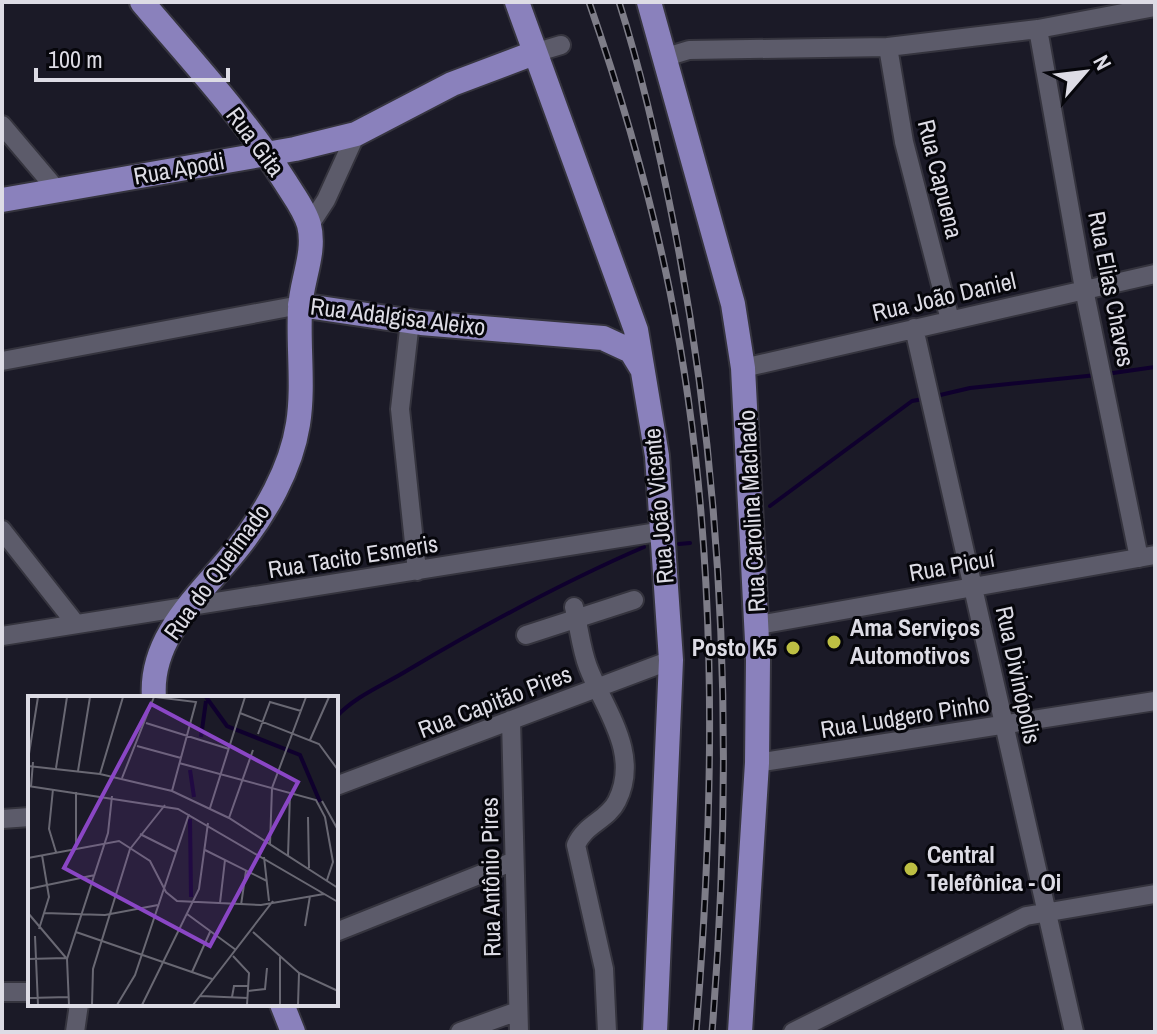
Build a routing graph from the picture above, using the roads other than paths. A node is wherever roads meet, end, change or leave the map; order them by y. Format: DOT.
graph roads {
  1 [pos="517,2"];
  2 [pos="649,2"];
  3 [pos="147,4"];
  4 [pos="1155,7"];
  5 [pos="1038,29"];
  6 [pos="561,45"];
  7 [pos="888,47"];
  8 [pos="534,53"];
  9 [pos="666,57"];
  10 [pos="2,125"];
  11 [pos="356,134"];
  12 [pos="267,154"];
  13 [pos="57,190"];
  14 [pos="2,200"];
  15 [pos="309,226"];
  16 [pos="1155,274"];
  17 [pos="1084,289"];
  18 [pos="300,305"];
  19 [pos="630,312"];
  20 [pos="950,320"];
  21 [pos="410,321"];
  22 [pos="914,328"];
  23 [pos="603,338"];
  24 [pos="2,361"];
  25 [pos="743,368"];
  26 [pos="642,369"];
  27 [pos="2,530"];
  28 [pos="664,531"];
  29 [pos="1147,556"];
  30 [pos="417,571"];
  31 [pos="975,586"];
  32 [pos="634,600"];
  33 [pos="189,607"];
  34 [pos="576,614"];
  35 [pos="76,624"];
  36 [pos="758,625"];
  37 [pos="526,635"];
  38 [pos="2,636"];
  39 [pos="671,660"];
  40 [pos="599,689"];
  41 [pos="154,696"];
  42 [pos="1155,701"];
  43 [pos="511,720"];
  44 [pos="1002,726"];
  45 [pos="757,763"];
  46 [pos="338,785"];
  47 [pos="28,817"];
  48 [pos="2,819"];
  49 [pos="514,861"];
  50 [pos="1155,894"];
  51 [pos="1048,909"];
  52 [pos="338,931"];
  53 [pos="2,992"];
  54 [pos="28,992"];
  55 [pos="79,1006"];
  56 [pos="283,1006"];
  57 [pos="518,1011"];
  58 [pos="1070,1030"];
  59 [pos="75,1032"];
  60 [pos="293,1032"];
  61 [pos="460,1032"];
  62 [pos="519,1032"];
  63 [pos="607,1032"];
  64 [pos="655,1032"];
  65 [pos="740,1032"];
  66 [pos="793,1032"];
  1 -- 8 [label="main road, Rua João Vicente"];
  2 -- 9 [label="main road, Rua Carolina Machado"];
  3 -- 12 [label="main road, Rua Gita"];
  4 -- 5 [label="street"];
  5 -- 7 [label="street"];
  5 -- 17 [label="street, Rua Elias Chaves"];
  6 -- 8 [label="street"];
  7 -- 9 [label="street"];
  7 -- 20 [label="street, Rua Capuena"];
  8 -- 11 [label="main road"];
  8 -- 19 [label="main road, Rua João Vicente"];
  9 -- 25 [label="main road, Rua Carolina Machado"];
  10 -- 13 [label="street"];
  11 -- 12 [label="main road, Rua Apodi"];
  11 -- 15 [label="street"];
  12 -- 13 [label="main road, Rua Apodi"];
  12 -- 15 [label="main road, Rua Gita"];
  13 -- 14 [label="main road, Rua Apodi"];
  15 -- 18 [label="main road"];
  16 -- 17 [label="street, Rua João Daniel"];
  17 -- 20 [label="street, Rua João Daniel"];
  17 -- 29 [label="street, Rua Elias Chaves"];
  18 -- 21 [label="main road, Rua Adalgisa Aleixo"];
  18 -- 24 [label="street, Rua Adalgisa Aleixo"];
  18 -- 33 [label="main road, Rua do Queimado"];
  19 -- 23 [label="main road"];
  19 -- 26 [label="main road, Rua João Vicente"];
  20 -- 22 [label="street, Rua João Daniel"];
  21 -- 23 [label="main road, Rua Adalgisa Aleixo"];
  21 -- 30 [label="street"];
  22 -- 25 [label="street, Rua João Daniel"];
  22 -- 31 [label="street, Rua Divinópolis"];
  23 -- 26 [label="main road, Rua Adalgisa Aleixo"];
  25 -- 36 [label="main road, Rua Carolina Machado"];
  26 -- 28 [label="main road, Rua João Vicente"];
  27 -- 35 [label="street"];
  28 -- 30 [label="street, Rua Tacito Esmeris"];
  28 -- 39 [label="main road, Rua João Vicente"];
  29 -- 31 [label="street, Rua Picuí"];
  30 -- 33 [label="street, Rua Tacito Esmeris"];
  31 -- 36 [label="street, Rua Picuí"];
  31 -- 44 [label="street, Rua Divinópolis"];
  32 -- 34 [label="street"];
  33 -- 35 [label="street, Rua Tacito Esmeris"];
  33 -- 41 [label="main road, Rua do Queimado"];
  34 -- 37 [label="street"];
  34 -- 40 [label="street"];
  35 -- 38 [label="street, Rua Tacito Esmeris"];
  36 -- 45 [label="main road, Rua Carolina Machado"];
  39 -- 40 [label="street, Rua Capitão Pires"];
  39 -- 64 [label="main road, Rua João Vicente"];
  40 -- 43 [label="street, Rua Capitão Pires"];
  40 -- 63 [label="street"];
  42 -- 44 [label="street, Rua Ludgero Pinho"];
  43 -- 46 [label="street, Rua Capitão Pires"];
  43 -- 49 [label="street, Rua Antônio Pires"];
  44 -- 45 [label="street, Rua Ludgero Pinho"];
  44 -- 51 [label="street, Rua Divinópolis"];
  45 -- 65 [label="main road, Rua Carolina Machado"];
  47 -- 48 [label="street"];
  49 -- 52 [label="street"];
  49 -- 57 [label="street, Rua Antônio Pires"];
  50 -- 51 [label="street"];
  51 -- 58 [label="street, Rua Divinópolis"];
  51 -- 66 [label="street"];
  53 -- 54 [label="street"];
  55 -- 59 [label="street"];
  56 -- 60 [label="main road"];
  57 -- 61 [label="street"];
  57 -- 62 [label="street, Rua Antônio Pires"];
}
